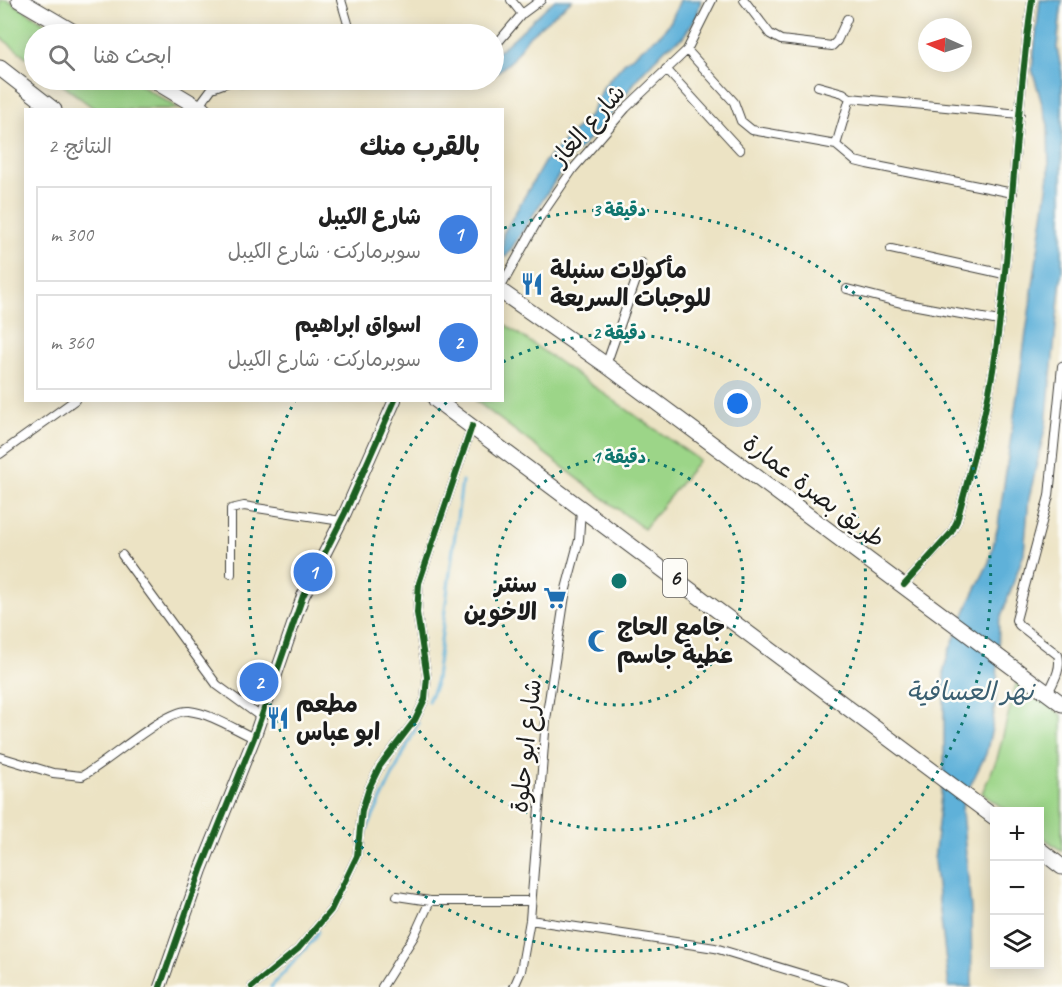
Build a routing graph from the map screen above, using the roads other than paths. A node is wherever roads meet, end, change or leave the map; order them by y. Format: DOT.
graph roads {
  1 [pos="19,0"];
  2 [pos="341,0"];
  3 [pos="511,0"];
  4 [pos="541,0"];
  5 [pos="712,0"];
  6 [pos="744,0"];
  7 [pos="1032,0"];
  8 [pos="522,14"];
  9 [pos="847,19"];
  10 [pos="60,24"];
  11 [pos="348,24"];
  12 [pos="504,35"];
  13 [pos="687,50"];
  14 [pos="0,68"];
  15 [pos="666,69"];
  16 [pos="818,86"];
  17 [pos="24,87"];
  18 [pos="28,90"];
  19 [pos="170,90"];
  20 [pos="212,90"];
  21 [pos="850,98"];
  22 [pos="51,108"];
  23 [pos="201,108"];
  24 [pos="1020,114"];
  25 [pos="836,145"];
  26 [pos="740,150"];
  27 [pos="1013,193"];
  28 [pos="891,249"];
  29 [pos="642,263"];
  30 [pos="1004,274"];
  31 [pos="504,281"];
  32 [pos="847,289"];
  33 [pos="504,293"];
  34 [pos="999,321"];
  35 [pos="606,365"];
  36 [pos="1062,366"];
  37 [pos="72,402"];
  38 [pos="394,402"];
  39 [pos="439,402"];
  40 [pos="472,426"];
  41 [pos="0,454"];
  42 [pos="581,508"];
  43 [pos="341,521"];
  44 [pos="122,555"];
  45 [pos="231,574"];
  46 [pos="903,585"];
  47 [pos="1048,693"];
  48 [pos="1062,704"];
  49 [pos="261,717"];
  50 [pos="254,738"];
  51 [pos="0,757"];
  52 [pos="990,814"];
  53 [pos="1044,853"];
  54 [pos="1062,867"];
  55 [pos="397,896"];
  56 [pos="430,901"];
  57 [pos="531,901"];
  58 [pos="530,920"];
  59 [pos="160,987"];
  60 [pos="252,987"];
  61 [pos="382,987"];
  62 [pos="514,987"];
  63 [pos="844,987"];
  1 -- 10 [label="highway"];
  2 -- 11 [label="street"];
  3 -- 8 [label="street"];
  4 -- 8 [label="street"];
  5 -- 13 [label="street, شارع الغاز"];
  6 -- 9 [label="street"];
  7 -- 24 [label="street"];
  8 -- 12 [label="street"];
  13 -- 15 [label="street, شارع الغاز"];
  13 -- 25 [label="street"];
  14 -- 17 [label="highway"];
  15 -- 26 [label="street"];
  15 -- 31 [label="street, شارع الغاز"];
  16 -- 21 [label="street"];
  18 -- 22 [label="highway"];
  19 -- 23 [label="highway"];
  20 -- 23 [label="street"];
  21 -- 24 [label="street"];
  21 -- 25 [label="street"];
  24 -- 27 [label="street"];
  25 -- 27 [label="street"];
  27 -- 30 [label="street"];
  28 -- 30 [label="street"];
  29 -- 35 [label="street"];
  30 -- 34 [label="street"];
  32 -- 34 [label="street"];
  33 -- 35 [label="highway, طريق بصرة عمارة"];
  34 -- 46 [label="street"];
  35 -- 46 [label="highway, طريق بصرة عمارة"];
  36 -- 47 [label="street"];
  37 -- 41 [label="street"];
  38 -- 43 [label="street"];
  39 -- 40 [label="highway, 6"];
  40 -- 42 [label="highway, 6"];
  40 -- 60 [label="street"];
  42 -- 52 [label="highway, 6"];
  42 -- 57 [label="street, شارع ابو حلوة"];
  43 -- 45 [label="street"];
  43 -- 49 [label="street"];
  44 -- 49 [label="street"];
  46 -- 47 [label="highway, طريق بصرة عمارة"];
  47 -- 48 [label="highway, طريق بصرة عمارة"];
  49 -- 50 [label="street"];
  50 -- 51 [label="street"];
  50 -- 59 [label="street"];
  53 -- 54 [label="highway"];
  55 -- 56 [label="street"];
  56 -- 57 [label="street"];
  56 -- 61 [label="street"];
  57 -- 58 [label="street, شارع ابو حلوة"];
  58 -- 62 [label="street, شارع ابو حلوة"];
  58 -- 63 [label="street"];
}
